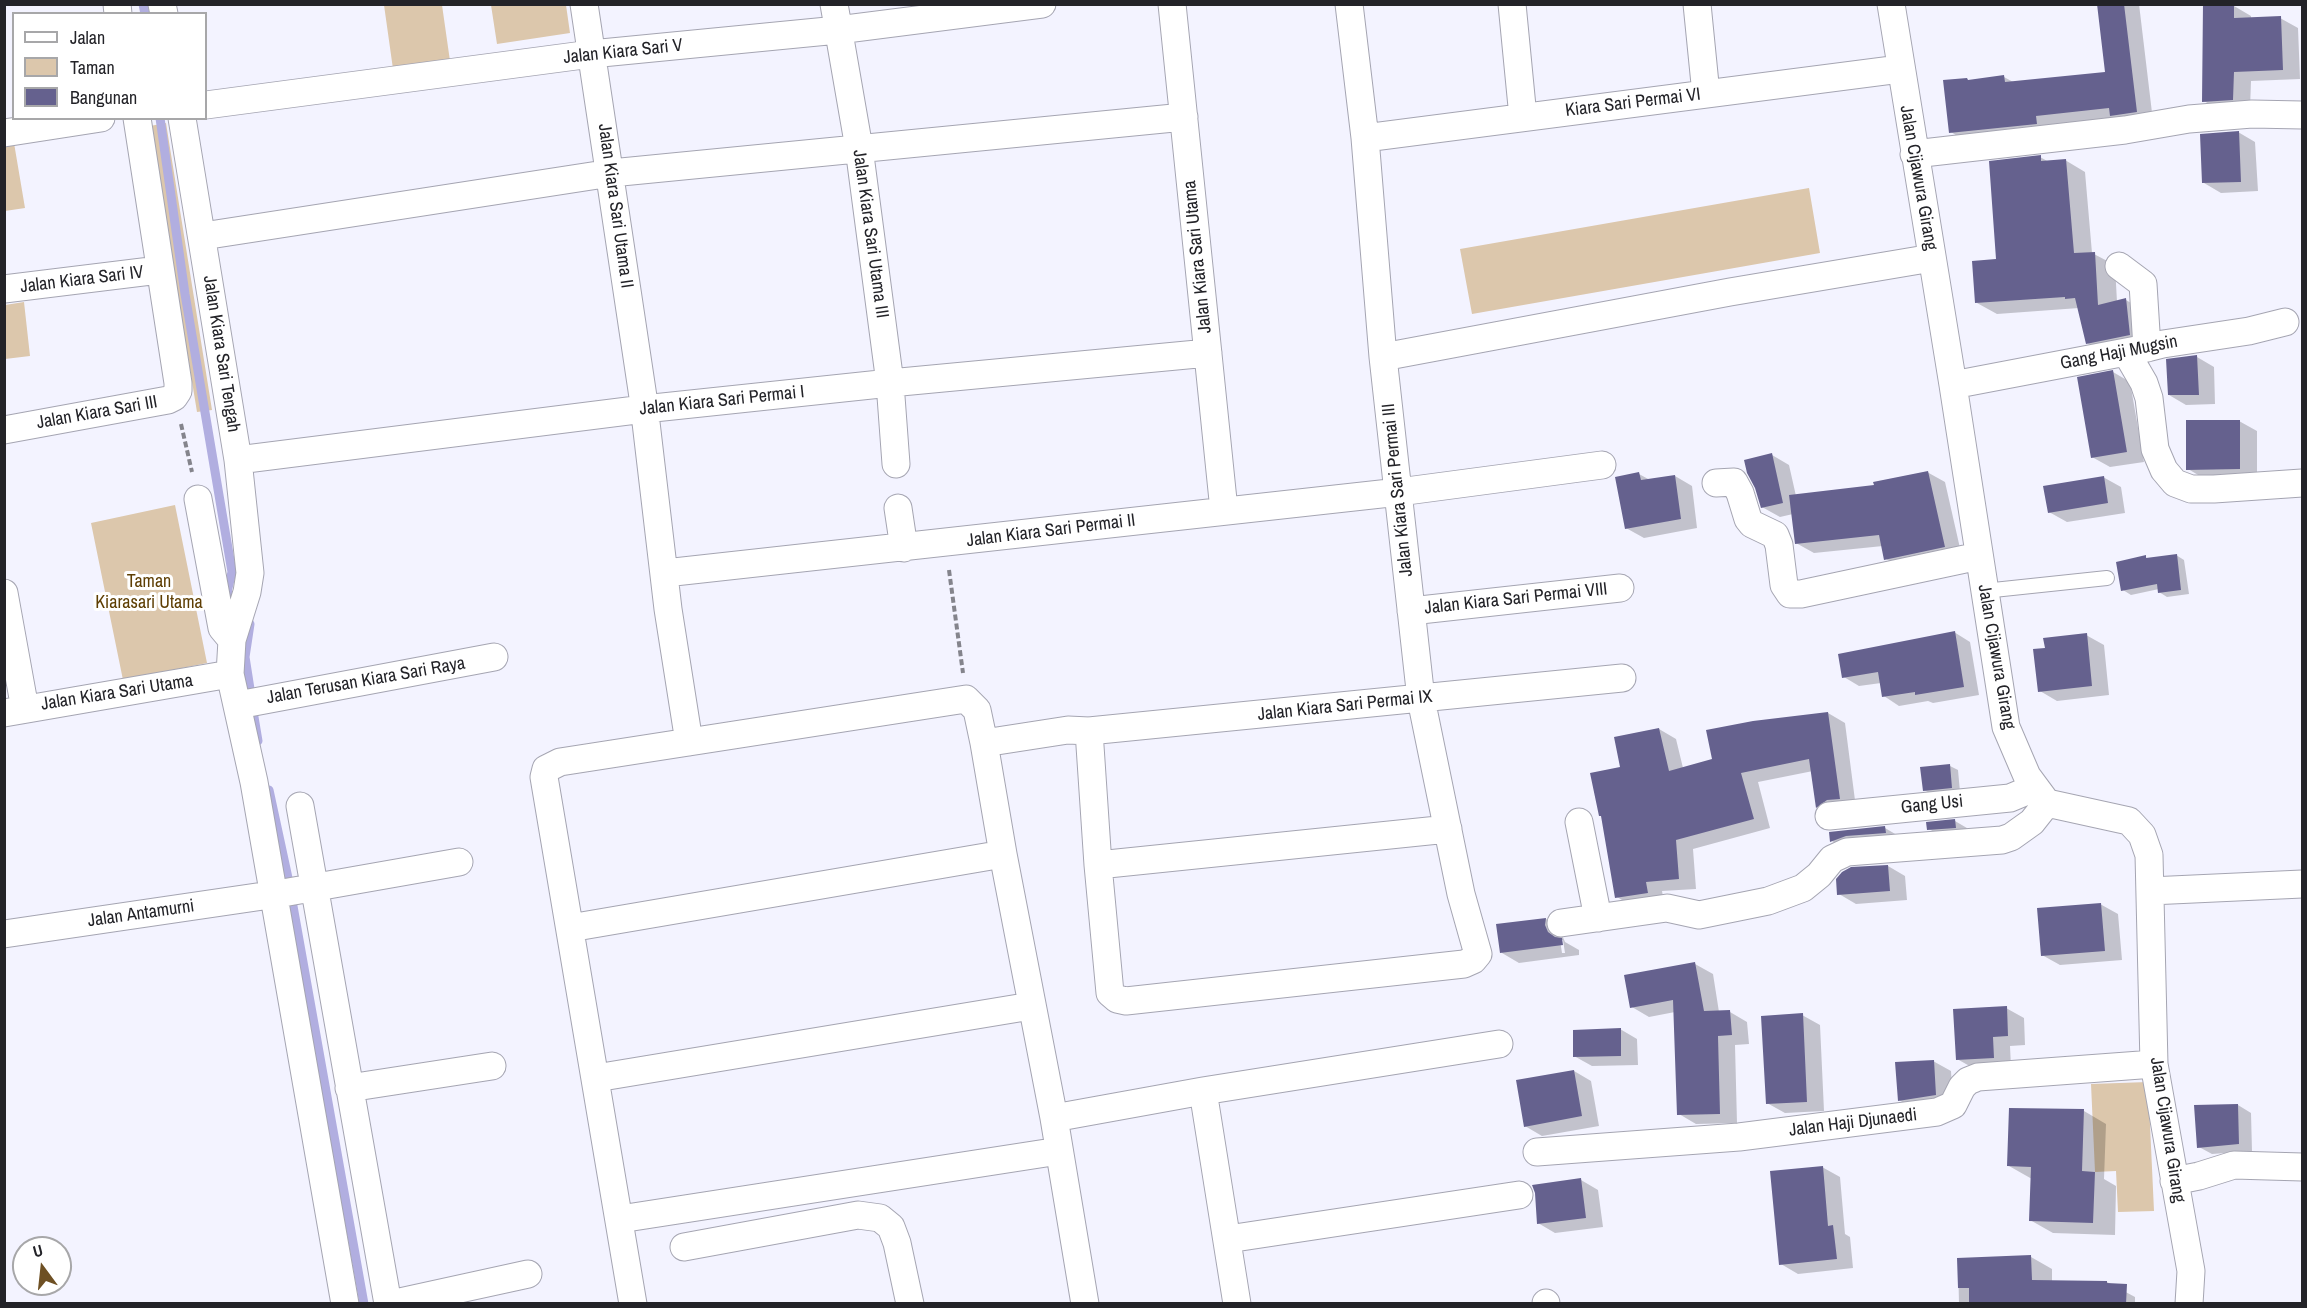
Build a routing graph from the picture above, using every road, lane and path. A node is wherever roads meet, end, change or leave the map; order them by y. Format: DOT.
graph roads {
  1 [pos="584,4"];
  2 [pos="1042,4"];
  3 [pos="1172,4"];
  4 [pos="1349,4"];
  5 [pos="1512,4"];
  6 [pos="1697,4"];
  7 [pos="1891,4"];
  8 [pos="836,17"];
  9 [pos="591,54"];
  10 [pos="1900,69"];
  11 [pos="1706,94"];
  12 [pos="207,105"];
  13 [pos="2302,115"];
  14 [pos="1184,117"];
  15 [pos="1523,117"];
  16 [pos="88,120"];
  17 [pos="137,120"];
  18 [pos="182,120"];
  19 [pos="4,133"];
  20 [pos="1365,138"];
  21 [pos="859,148"];
  22 [pos="1914,154"];
  23 [pos="611,173"];
  24 [pos="203,236"];
  25 [pos="1932,258"];
  26 [pos="2119,266"];
  27 [pos="159,270"];
  28 [pos="4,289"];
  29 [pos="2285,322"];
  30 [pos="2136,350"];
  31 [pos="1208,353"];
  32 [pos="1383,357"];
  33 [pos="890,383"];
  34 [pos="1953,385"];
  35 [pos="176,390"];
  36 [pos="644,409"];
  37 [pos="4,430"];
  38 [pos="238,460"];
  39 [pos="896,464"];
  40 [pos="1602,465"];
  41 [pos="1716,483"];
  42 [pos="2302,483"];
  43 [pos="1399,492"];
  44 [pos="198,499"];
  45 [pos="898,508"];
  46 [pos="1224,510"];
  47 [pos="946,543"];
  48 [pos="904,548"];
  49 [pos="1979,556"];
  50 [pos="665,573"];
  51 [pos="2107,578"];
  52 [pos="1620,588"];
  53 [pos="1984,591"];
  54 [pos="4,593"];
  55 [pos="1412,611"];
  56 [pos="235,629"];
  57 [pos="494,657"];
  58 [pos="230,674"];
  59 [pos="1622,678"];
  60 [pos="966,699"];
  61 [pos="1421,699"];
  62 [pos="238,705"];
  63 [pos="15,711"];
  64 [pos="1079,730"];
  65 [pos="689,742"];
  66 [pos="984,743"];
  67 [pos="2041,795"];
  68 [pos="300,806"];
  69 [pos="1828,816"];
  70 [pos="1579,822"];
  71 [pos="1448,829"];
  72 [pos="1003,854"];
  73 [pos="459,862"];
  74 [pos="1098,865"];
  75 [pos="2302,884"];
  76 [pos="2150,891"];
  77 [pos="289,892"];
  78 [pos="1598,918"];
  79 [pos="1561,923"];
  80 [pos="570,928"];
  81 [pos="4,934"];
  82 [pos="1031,1006"];
  83 [pos="1499,1044"];
  84 [pos="2154,1064"];
  85 [pos="492,1066"];
  86 [pos="596,1078"];
  87 [pos="349,1088"];
  88 [pos="1203,1091"];
  89 [pos="1054,1118"];
  90 [pos="1059,1151"];
  91 [pos="1537,1152"];
  92 [pos="2302,1167"];
  93 [pos="2174,1181"];
  94 [pos="1519,1195"];
  95 [pos="620,1219"];
  96 [pos="1228,1239"];
  97 [pos="684,1247"];
  98 [pos="528,1274"];
  99 [pos="345,1304"];
  100 [pos="389,1304"];
  101 [pos="633,1304"];
  102 [pos="910,1304"];
  103 [pos="1085,1304"];
  104 [pos="1237,1304"];
  105 [pos="2189,1304"];
  1 -- 9 [label="street, Jalan Kiara Sari Utama II"];
  2 -- 8 [label="street, Jalan Kiara Sari V"];
  3 -- 14 [label="street, Jalan Kiara Sari Utama"];
  4 -- 20 [label="street, Jalan Kiara Sari Permai III"];
  5 -- 15 [label="street"];
  6 -- 11 [label="street"];
  7 -- 10 [label="street, Jalan Cijawura Girang"];
  8 -- 9 [label="street, Jalan Kiara Sari V"];
  8 -- 21 [label="street, Jalan Kiara Sari Utama III"];
  9 -- 12 [label="street, Jalan Kiara Sari V"];
  9 -- 23 [label="street, Jalan Kiara Sari Utama II"];
  10 -- 11 [label="street, Kiara Sari Permai VI"];
  10 -- 22 [label="street, Jalan Cijawura Girang"];
  11 -- 15 [label="street, Kiara Sari Permai VI"];
  13 -- 22 [label="street"];
  14 -- 21 [label="street"];
  14 -- 31 [label="street, Jalan Kiara Sari Utama"];
  15 -- 20 [label="street, Kiara Sari Permai VI"];
  16 -- 19 [label="street"];
  17 -- 27 [label="street"];
  18 -- 24 [label="street, Jalan Kiara Sari Tengah"];
  20 -- 32 [label="street, Jalan Kiara Sari Permai III"];
  21 -- 23 [label="street"];
  21 -- 33 [label="street, Jalan Kiara Sari Utama III"];
  22 -- 25 [label="street, Jalan Cijawura Girang"];
  23 -- 24 [label="street"];
  23 -- 36 [label="street, Jalan Kiara Sari Utama II"];
  24 -- 38 [label="street, Jalan Kiara Sari Tengah"];
  25 -- 32 [label="street"];
  25 -- 34 [label="street, Jalan Cijawura Girang"];
  26 -- 30 [label="street"];
  27 -- 28 [label="street, Jalan Kiara Sari IV"];
  27 -- 35 [label="street"];
  29 -- 30 [label="street, Gang Haji Mugsin"];
  30 -- 34 [label="street, Gang Haji Mugsin"];
  30 -- 42 [label="street"];
  31 -- 33 [label="street, Jalan Kiara Sari Permai I"];
  31 -- 46 [label="street, Jalan Kiara Sari Utama"];
  32 -- 43 [label="street, Jalan Kiara Sari Permai III"];
  33 -- 36 [label="street, Jalan Kiara Sari Permai I"];
  33 -- 39 [label="street, Jalan Kiara Sari Utama III"];
  34 -- 49 [label="street, Jalan Cijawura Girang"];
  35 -- 37 [label="street, Jalan Kiara Sari III"];
  35 -- 44 [label="path"];
  36 -- 38 [label="street, Jalan Kiara Sari Permai I"];
  36 -- 50 [label="street"];
  38 -- 56 [label="street, Jalan Kiara Sari Tengah"];
  40 -- 43 [label="street, Jalan Kiara Sari Permai II"];
  41 -- 49 [label="street"];
  43 -- 46 [label="street, Jalan Kiara Sari Permai II"];
  43 -- 55 [label="street, Jalan Kiara Sari Permai III"];
  44 -- 56 [label="street"];
  45 -- 48 [label="street"];
  46 -- 47 [label="street, Jalan Kiara Sari Permai II"];
  47 -- 48 [label="street, Jalan Kiara Sari Permai II"];
  47 -- 60 [label="path"];
  48 -- 50 [label="street, Jalan Kiara Sari Permai II"];
  49 -- 53 [label="street, Jalan Cijawura Girang"];
  50 -- 65 [label="street"];
  51 -- 53 [label="lane"];
  52 -- 55 [label="street, Jalan Kiara Sari Permai VIII"];
  53 -- 67 [label="street, Jalan Cijawura Girang"];
  54 -- 63 [label="street"];
  55 -- 61 [label="street, Jalan Kiara Sari Permai III"];
  56 -- 58 [label="street"];
  57 -- 62 [label="street, Jalan Terusan Kiara Sari Raya"];
  58 -- 62 [label="street"];
  58 -- 63 [label="street, Jalan Kiara Sari Utama"];
  59 -- 61 [label="street, Jalan Kiara Sari Permai IX"];
  60 -- 65 [label="street"];
  60 -- 66 [label="street"];
  61 -- 64 [label="street, Jalan Kiara Sari Permai IX"];
  61 -- 71 [label="street, Jalan Kiara Sari Permai III"];
  62 -- 77 [label="street"];
  64 -- 66 [label="street, Jalan Kiara Sari Permai IX"];
  64 -- 74 [label="street"];
  65 -- 80 [label="street"];
  66 -- 72 [label="street"];
  67 -- 69 [label="street, Gang Usi"];
  67 -- 76 [label="street, Jalan Cijawura Girang"];
  67 -- 78 [label="street"];
  68 -- 77 [label="street"];
  70 -- 78 [label="street"];
  71 -- 74 [label="street"];
  71 -- 74 [label="street, Jalan Kiara Sari Permai III"];
  72 -- 80 [label="street"];
  72 -- 82 [label="street"];
  73 -- 77 [label="street, Jalan Antamurni"];
  75 -- 76 [label="street"];
  76 -- 84 [label="street, Jalan Cijawura Girang"];
  77 -- 81 [label="street, Jalan Antamurni"];
  77 -- 87 [label="street"];
  77 -- 99 [label="street"];
  78 -- 79 [label="street"];
  80 -- 86 [label="street"];
  82 -- 86 [label="street"];
  82 -- 89 [label="street"];
  83 -- 88 [label="street"];
  84 -- 91 [label="street, Jalan Haji Djunaedi"];
  84 -- 93 [label="street, Jalan Cijawura Girang"];
  85 -- 87 [label="street"];
  86 -- 95 [label="street"];
  87 -- 100 [label="street"];
  88 -- 89 [label="street"];
  88 -- 96 [label="street"];
  89 -- 90 [label="street"];
  90 -- 95 [label="street"];
  90 -- 103 [label="street"];
  92 -- 93 [label="street"];
  93 -- 105 [label="street, Jalan Cijawura Girang"];
  94 -- 96 [label="street"];
  95 -- 101 [label="street"];
  96 -- 104 [label="street"];
  97 -- 102 [label="street"];
  98 -- 100 [label="street"];
}
